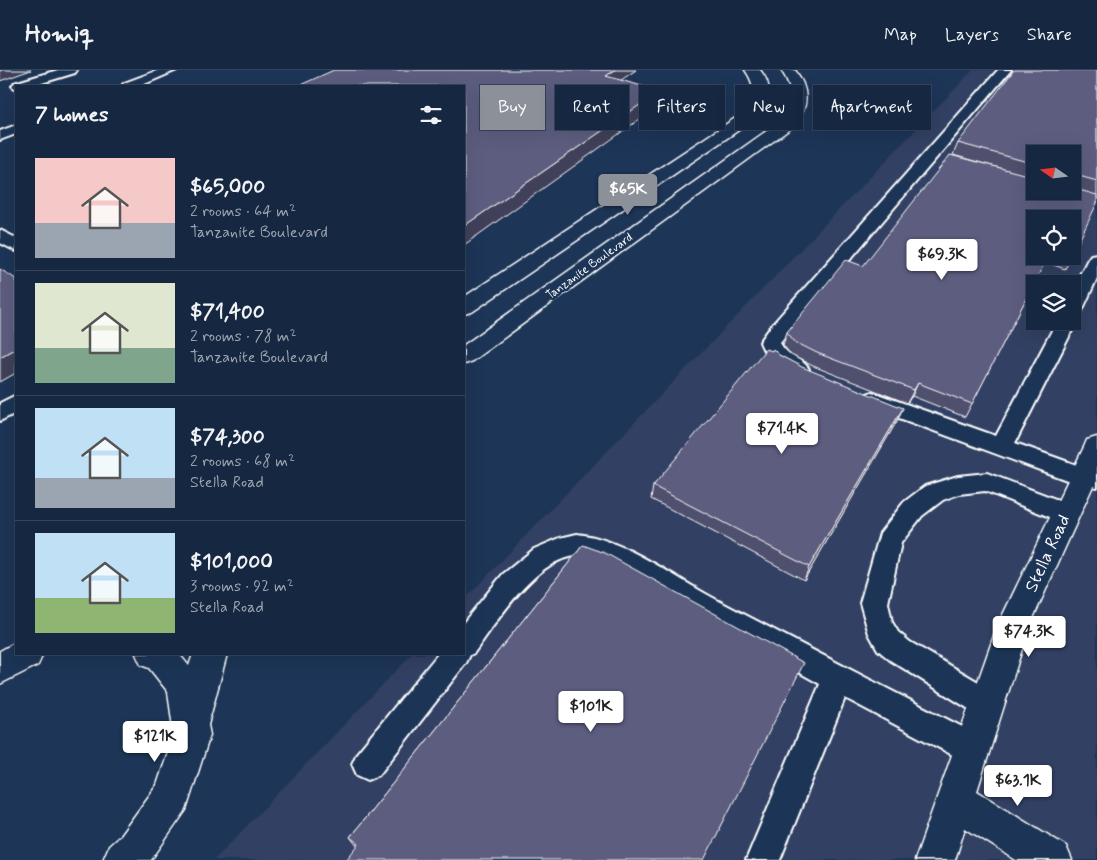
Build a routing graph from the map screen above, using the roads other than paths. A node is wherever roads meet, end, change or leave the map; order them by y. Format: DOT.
graph roads {
  1 [pos="71,70"];
  2 [pos="167,70"];
  3 [pos="752,70"];
  4 [pos="788,70"];
  5 [pos="1005,70"];
  6 [pos="24,85"];
  7 [pos="131,85"];
  8 [pos="15,129"];
  9 [pos="0,136"];
  10 [pos="930,156"];
  11 [pos="949,161"];
  12 [pos="0,235"];
  13 [pos="15,245"];
  14 [pos="1097,259"];
  15 [pos="1081,292"];
  16 [pos="465,305"];
  17 [pos="1064,330"];
  18 [pos="465,355"];
  19 [pos="814,377"];
  20 [pos="859,395"];
  21 [pos="15,404"];
  22 [pos="0,413"];
  23 [pos="1097,447"];
  24 [pos="1001,448"];
  25 [pos="1090,478"];
  26 [pos="1065,513"];
  27 [pos="465,643"];
  28 [pos="24,655"];
  29 [pos="156,655"];
  30 [pos="210,655"];
  31 [pos="455,655"];
  32 [pos="0,668"];
  33 [pos="838,678"];
  34 [pos="988,704"];
  35 [pos="192,735"];
  36 [pos="972,749"];
  37 [pos="368,764"];
  38 [pos="955,799"];
  39 [pos="123,860"];
  40 [pos="763,860"];
  41 [pos="934,860"];
  42 [pos="1052,860"];
  1 -- 6 [label="lane"];
  2 -- 7 [label="lane"];
  3 -- 16 [label="street"];
  4 -- 18 [label="street, Tanzanite Boulevard"];
  5 -- 10 [label="lane"];
  8 -- 9 [label="lane"];
  10 -- 11 [label="lane"];
  10 -- 19 [label="lane"];
  12 -- 13 [label="lane"];
  14 -- 15 [label="lane"];
  17 -- 24 [label="lane"];
  20 -- 24 [label="lane"];
  21 -- 22 [label="lane"];
  23 -- 25 [label="street, Stella Road"];
  24 -- 25 [label="lane"];
  25 -- 26 [label="street, Stella Road"];
  26 -- 34 [label="street, Stella Road"];
  26 -- 34 [label="lane"];
  27 -- 33 [label="lane"];
  28 -- 32 [label="street"];
  29 -- 35 [label="street"];
  30 -- 35 [label="street"];
  31 -- 37 [label="lane"];
  33 -- 36 [label="lane"];
  33 -- 40 [label="lane"];
  34 -- 36 [label="street, Stella Road"];
  35 -- 39 [label="street"];
  36 -- 38 [label="street, Stella Road"];
  38 -- 41 [label="street, Stella Road"];
  38 -- 42 [label="street"];
}
